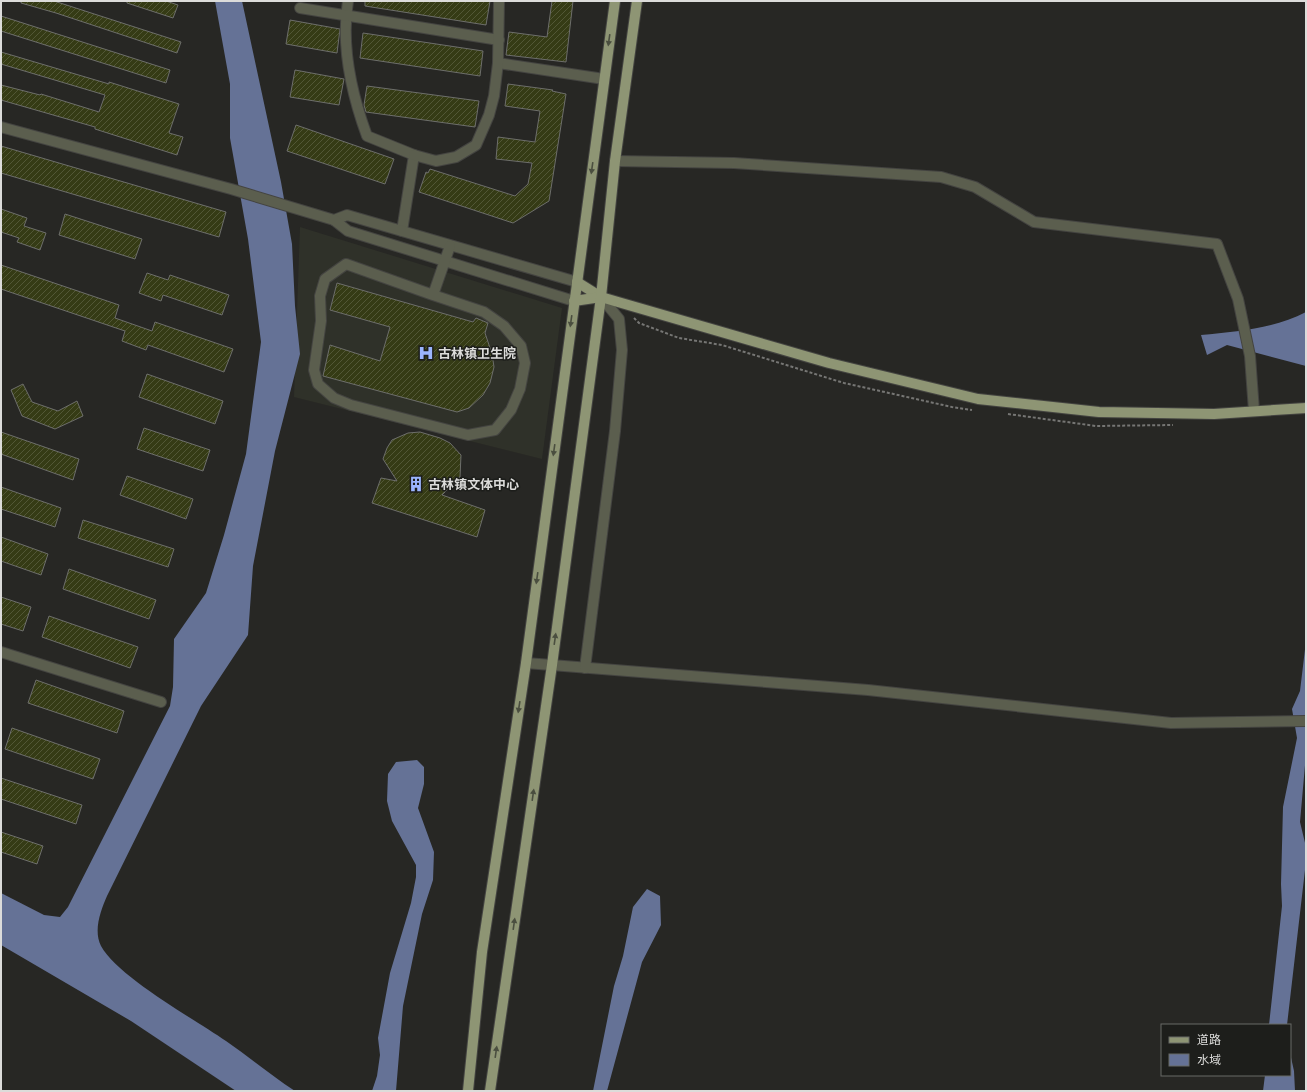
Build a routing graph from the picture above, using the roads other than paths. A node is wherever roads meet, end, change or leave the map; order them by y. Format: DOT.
graph roads {
  1 [pos="348,1"];
  2 [pos="498,1"];
  3 [pos="614,1"];
  4 [pos="637,1"];
  5 [pos="300,8"];
  6 [pos="346,17"];
  7 [pos="499,40"];
  8 [pos="498,63"];
  9 [pos="604,79"];
  10 [pos="1,128"];
  11 [pos="414,155"];
  12 [pos="615,161"];
  13 [pos="334,220"];
  14 [pos="402,231"];
  15 [pos="450,246"];
  16 [pos="445,261"];
  17 [pos="576,282"];
  18 [pos="433,295"];
  19 [pos="601,297"];
  20 [pos="574,301"];
  21 [pos="1306,408"];
  22 [pos="1254,411"];
  23 [pos="1,652"];
  24 [pos="526,663"];
  25 [pos="552,665"];
  26 [pos="585,668"];
  27 [pos="161,702"];
  28 [pos="1306,721"];
  29 [pos="468,1091"];
  30 [pos="490,1091"];
  1 -- 6 [label="street"];
  2 -- 7 [label="street"];
  3 -- 9 [label="main road, one-way"];
  4 -- 12 [label="main road"];
  5 -- 6 [label="street"];
  6 -- 7 [label="street"];
  6 -- 11 [label="street"];
  7 -- 8 [label="street"];
  8 -- 9 [label="street"];
  8 -- 11 [label="street"];
  9 -- 17 [label="main road, one-way"];
  10 -- 13 [label="street"];
  11 -- 14 [label="street"];
  12 -- 19 [label="main road"];
  12 -- 22 [label="street"];
  13 -- 14 [label="street"];
  13 -- 16 [label="street"];
  14 -- 15 [label="street"];
  15 -- 16 [label="street"];
  15 -- 17 [label="street"];
  16 -- 18 [label="street"];
  16 -- 20 [label="street"];
  17 -- 19 [label="main road"];
  17 -- 20 [label="main road"];
  18 -- 18 [label="street"];
  19 -- 20 [label="main road"];
  19 -- 22 [label="main road"];
  25 -- 19 [label="main road, one-way"];
  19 -- 26 [label="street"];
  20 -- 24 [label="main road, one-way"];
  21 -- 22 [label="main road"];
  23 -- 27 [label="street"];
  24 -- 25 [label="street"];
  24 -- 29 [label="main road, one-way"];
  25 -- 26 [label="street"];
  30 -- 25 [label="main road, one-way"];
  26 -- 28 [label="street"];
}
